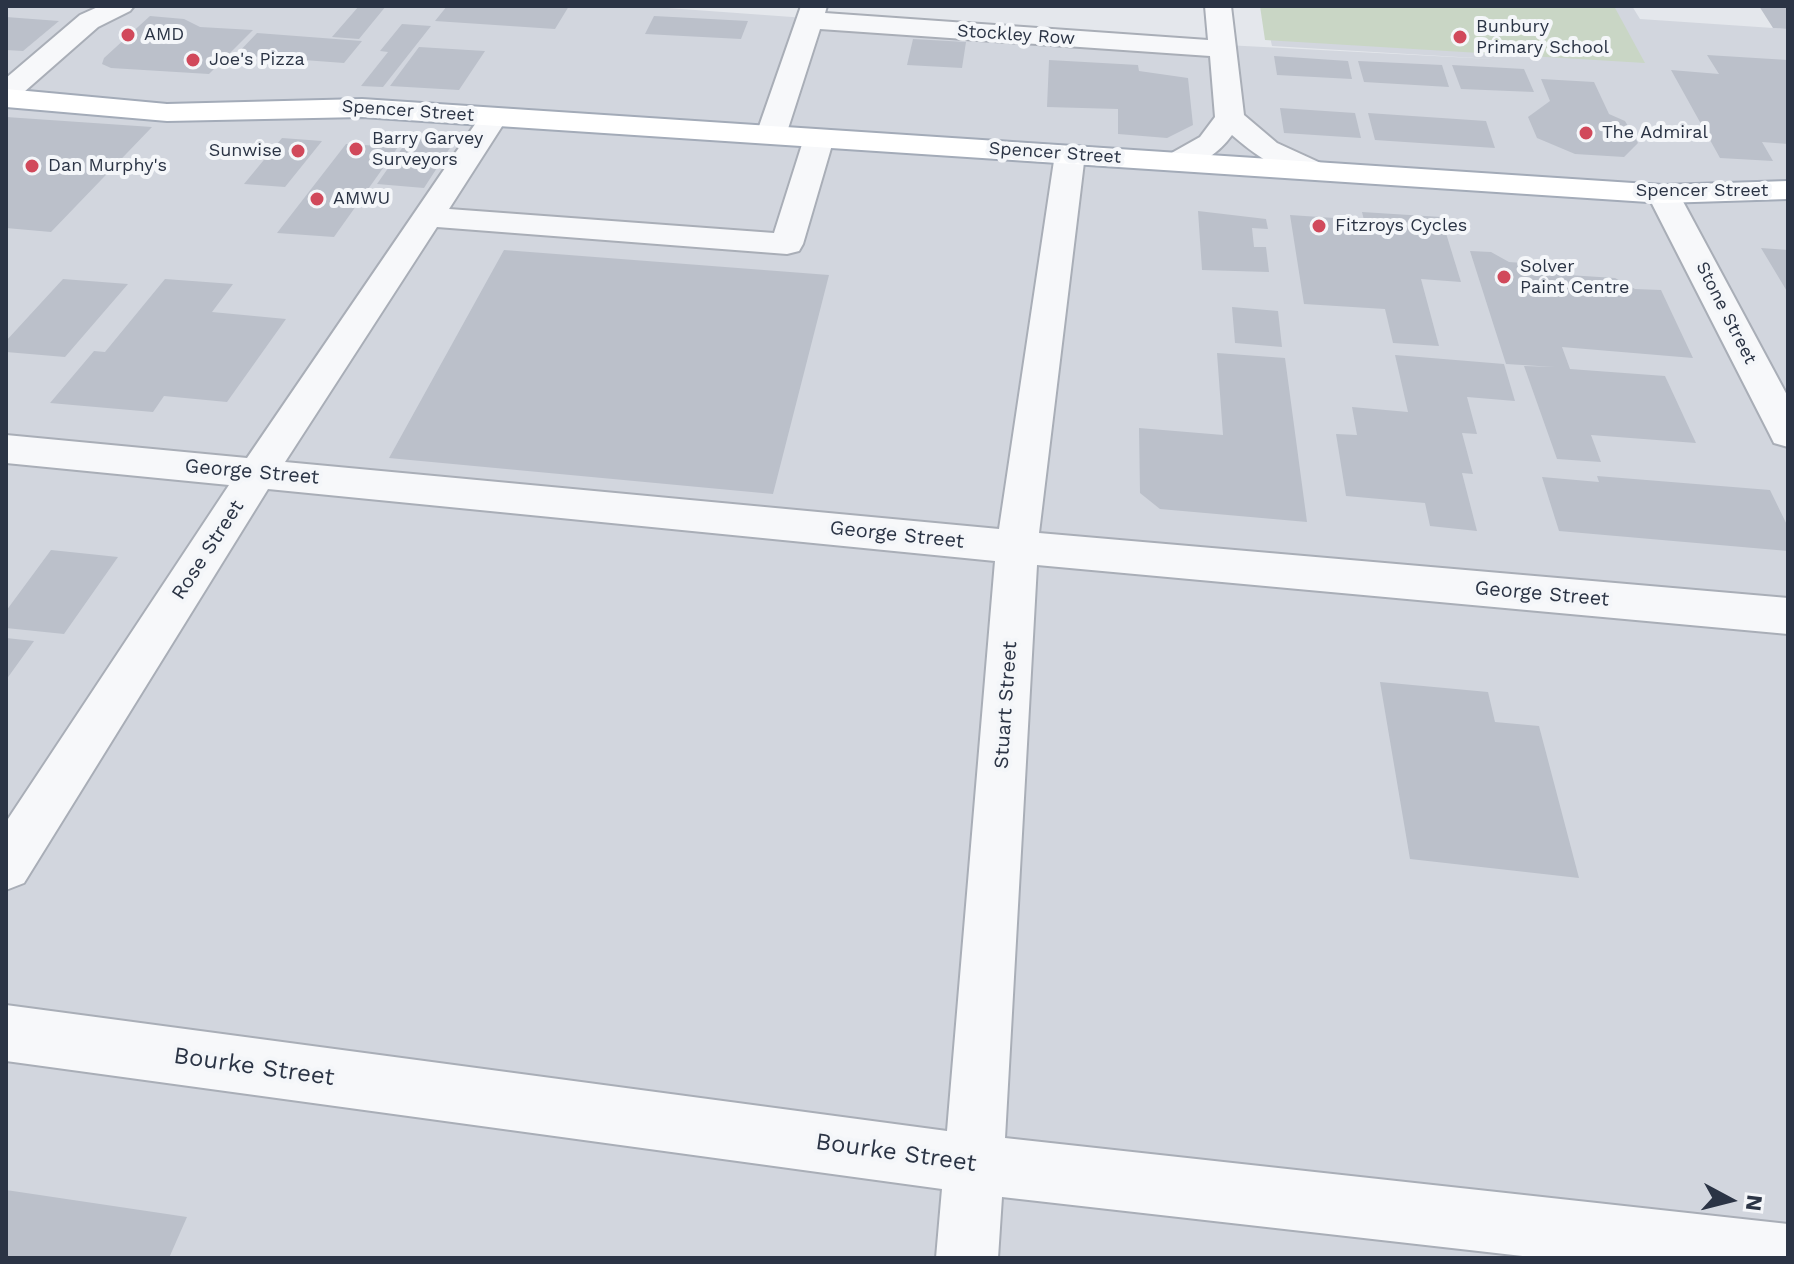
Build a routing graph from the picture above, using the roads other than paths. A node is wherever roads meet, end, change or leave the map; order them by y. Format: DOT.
graph roads {
  1 [pos="121,6"];
  2 [pos="1218,6"];
  3 [pos="811,13"];
  4 [pos="1223,49"];
  5 [pos="57,78"];
  6 [pos="13,85"];
  7 [pos="322,105"];
  8 [pos="494,117"];
  9 [pos="1230,118"];
  10 [pos="771,135"];
  11 [pos="819,138"];
  12 [pos="1070,154"];
  13 [pos="1179,161"];
  14 [pos="1314,171"];
  15 [pos="1788,190"];
  16 [pos="1663,194"];
  17 [pos="430,217"];
  18 [pos="1788,433"];
  19 [pos="6,449"];
  20 [pos="258,472"];
  21 [pos="1017,547"];
  22 [pos="1788,616"];
  23 [pos="6,866"];
  24 [pos="6,1033"];
  25 [pos="974,1164"];
  26 [pos="1788,1255"];
  27 [pos="967,1258"];
  1 -- 5 [label="street"];
  1 -- 6 [label="street"];
  2 -- 4 [label="street"];
  3 -- 4 [label="street, Stockley Row"];
  3 -- 10 [label="street"];
  4 -- 9 [label="street"];
  5 -- 6 [label="main road, Spencer Street"];
  5 -- 7 [label="main road, Spencer Street"];
  6 -- 7 [label="main road, Spencer Street"];
  7 -- 8 [label="main road, Spencer Street"];
  8 -- 10 [label="main road, Spencer Street"];
  8 -- 17 [label="street, Rose Street"];
  9 -- 13 [label="street"];
  9 -- 14 [label="street"];
  10 -- 11 [label="main road, Spencer Street"];
  11 -- 12 [label="main road, Spencer Street"];
  11 -- 17 [label="street"];
  12 -- 13 [label="main road, Spencer Street"];
  12 -- 21 [label="street, Stuart Street"];
  13 -- 14 [label="main road, Spencer Street"];
  14 -- 16 [label="main road, Spencer Street"];
  15 -- 16 [label="main road, Spencer Street"];
  16 -- 18 [label="street, Stone Street"];
  17 -- 20 [label="street, Rose Street"];
  19 -- 20 [label="street, George Street"];
  20 -- 21 [label="street, George Street"];
  20 -- 23 [label="street, Rose Street"];
  21 -- 22 [label="street, George Street"];
  21 -- 25 [label="street, Stuart Street"];
  24 -- 25 [label="street, Bourke Street"];
  25 -- 26 [label="street, Bourke Street"];
  25 -- 27 [label="street, Stuart Street"];
}
